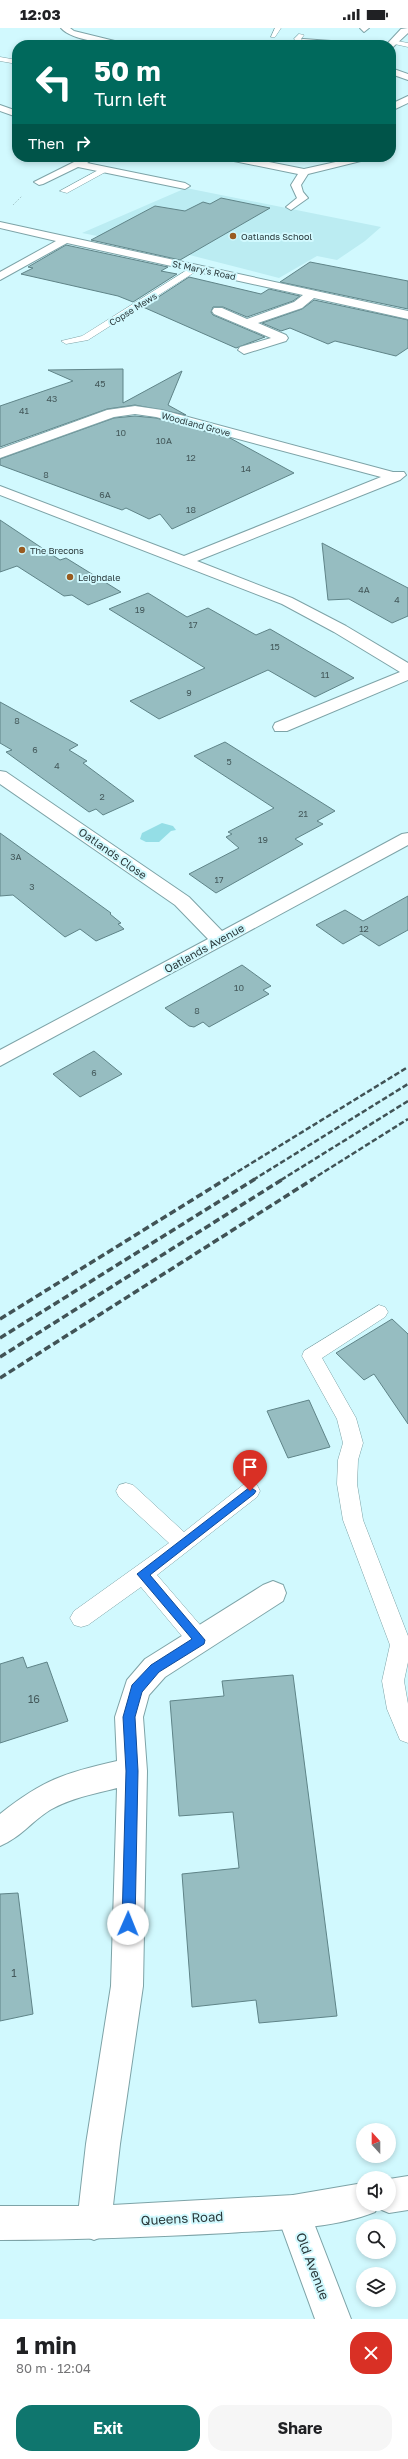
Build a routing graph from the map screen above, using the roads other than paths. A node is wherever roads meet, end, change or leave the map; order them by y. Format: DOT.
graph roads {
  1 [pos="65,28"];
  2 [pos="278,28"];
  3 [pos="407,29"];
  4 [pos="274,36"];
  5 [pos="102,40"];
  6 [pos="297,40"];
  7 [pos="313,40"];
  8 [pos="395,40"];
  9 [pos="396,44"];
  10 [pos="408,45"];
  11 [pos="0,59"];
  12 [pos="12,61"];
  13 [pos="396,73"];
  14 [pos="408,77"];
  15 [pos="408,99"];
  16 [pos="396,105"];
  17 [pos="0,108"];
  18 [pos="12,112"];
  19 [pos="81,162"];
  20 [pos="254,162"];
  21 [pos="349,162"];
  22 [pos="77,164"];
  23 [pos="105,170"];
  24 [pos="304,172"];
  25 [pos="39,182"];
  26 [pos="185,186"];
  27 [pos="64,190"];
  28 [pos="291,207"];
  29 [pos="0,226"];
  30 [pos="65,240"];
  31 [pos="195,268"];
  32 [pos="0,277"];
  33 [pos="312,294"];
  34 [pos="218,311"];
  35 [pos="408,314"];
  36 [pos="248,322"];
  37 [pos="66,341"];
  38 [pos="244,350"];
  39 [pos="0,454"];
  40 [pos="401,475"];
  41 [pos="0,490"];
  42 [pos="184,561"];
  43 [pos="408,670"];
  44 [pos="408,674"];
  45 [pos="281,727"];
  46 [pos="0,776"];
  47 [pos="408,838"];
  48 [pos="220,939"];
  49 [pos="0,1059"];
  50 [pos="378,1312"];
  51 [pos="126,1491"];
  52 [pos="250,1491"];
  53 [pos="184,1544"];
  54 [pos="143,1574"];
  55 [pos="273,1593"];
  56 [pos="81,1618"];
  57 [pos="200,1640"];
  58 [pos="408,1733"];
  59 [pos="132,1771"];
  60 [pos="0,1832"];
  61 [pos="408,2193"];
  62 [pos="396,2195"];
  63 [pos="356,2201"];
  64 [pos="293,2212"];
  65 [pos="94,2223"];
  66 [pos="0,2224"];
  67 [pos="333,2319"];
  1 -- 5 [label="street"];
  2 -- 4 [label="lane"];
  3 -- 8 [label="street"];
  6 -- 7 [label="street"];
  9 -- 10 [label="lane"];
  11 -- 12 [label="lane"];
  13 -- 14 [label="street"];
  15 -- 16 [label="street"];
  17 -- 18 [label="street"];
  19 -- 22 [label="street"];
  20 -- 24 [label="street"];
  21 -- 24 [label="street"];
  22 -- 23 [label="street"];
  22 -- 25 [label="street"];
  23 -- 26 [label="street"];
  23 -- 27 [label="lane"];
  24 -- 28 [label="street"];
  29 -- 30 [label="street, St Mary's Road"];
  30 -- 31 [label="street, St Mary's Road"];
  30 -- 32 [label="street"];
  31 -- 33 [label="street, St Mary's Road"];
  31 -- 37 [label="lane, Copse Mews"];
  33 -- 35 [label="street, St Mary's Road"];
  33 -- 36 [label="street"];
  34 -- 36 [label="street"];
  36 -- 38 [label="street"];
  39 -- 40 [label="street, Woodland Grove"];
  40 -- 42 [label="street, Woodland Grove"];
  41 -- 42 [label="street"];
  42 -- 43 [label="street"];
  44 -- 45 [label="street"];
  46 -- 48 [label="street, Oatlands Close"];
  47 -- 48 [label="street, Oatlands Avenue"];
  48 -- 49 [label="street, Oatlands Avenue"];
  50 -- 58 [label="lane"];
  51 -- 53 [label="lane"];
  52 -- 53 [label="lane"];
  53 -- 54 [label="lane"];
  54 -- 56 [label="lane"];
  54 -- 57 [label="lane"];
  55 -- 57 [label="street"];
  57 -- 59 [label="street"];
  59 -- 60 [label="street"];
  59 -- 65 [label="street"];
  61 -- 62 [label="street"];
  63 -- 64 [label="street, Queens Road"];
  64 -- 65 [label="street, Queens Road"];
  64 -- 67 [label="street, Old Avenue"];
  65 -- 66 [label="street, Queens Road"];
}
